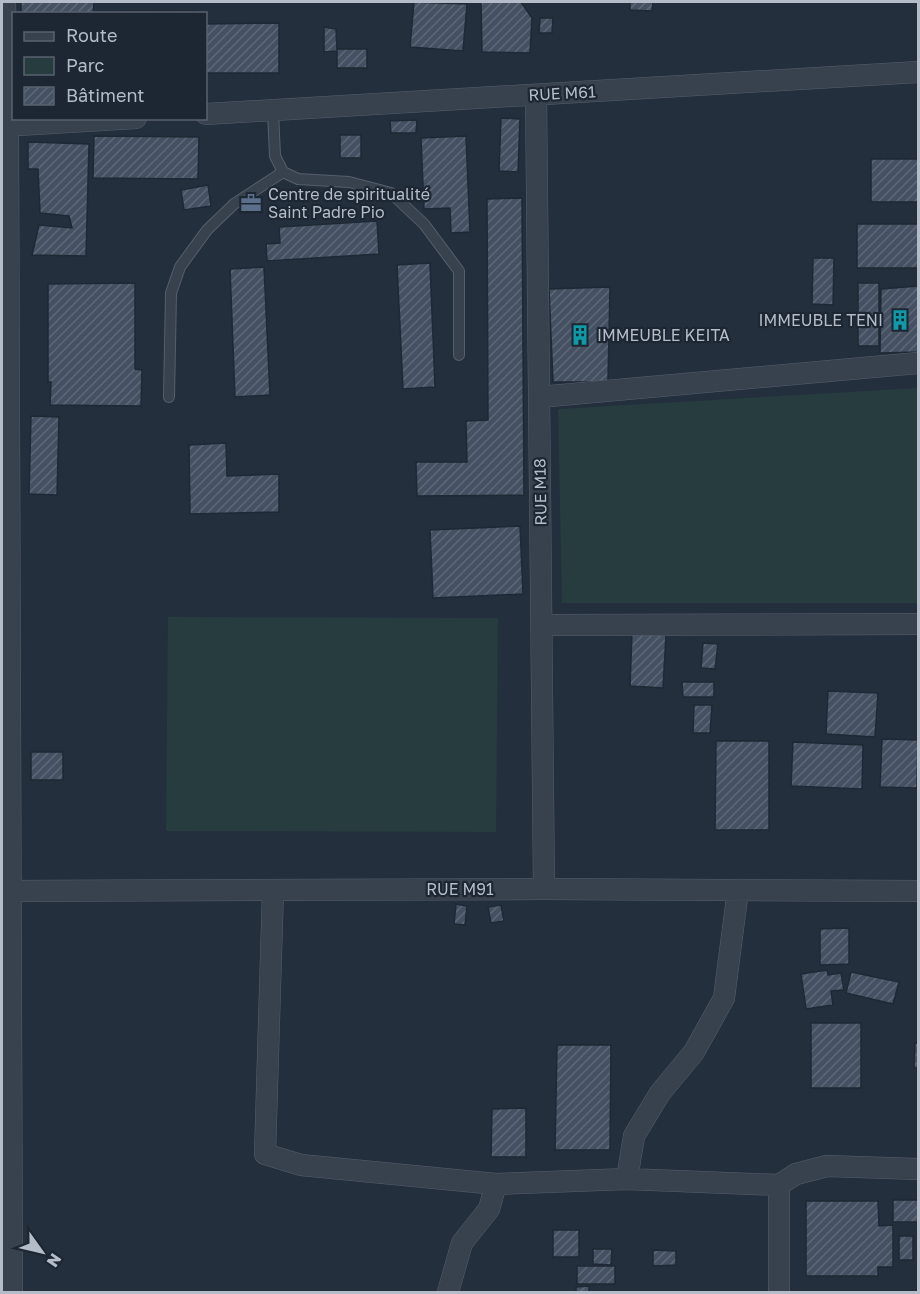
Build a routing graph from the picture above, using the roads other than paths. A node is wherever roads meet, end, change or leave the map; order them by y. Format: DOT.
graph roads {
  1 [pos="5,2"];
  2 [pos="918,72"];
  3 [pos="536,95"];
  4 [pos="273,111"];
  5 [pos="207,114"];
  6 [pos="103,120"];
  7 [pos="5,126"];
  8 [pos="283,172"];
  9 [pos="459,355"];
  10 [pos="918,363"];
  11 [pos="169,397"];
  12 [pos="539,397"];
  13 [pos="918,624"];
  14 [pos="542,626"];
  15 [pos="544,889"];
  16 [pos="273,890"];
  17 [pos="738,890"];
  18 [pos="7,891"];
  19 [pos="918,891"];
  20 [pos="918,1169"];
  21 [pos="627,1179"];
  22 [pos="496,1185"];
  23 [pos="779,1185"];
  24 [pos="7,1212"];
  25 [pos="12,1293"];
  26 [pos="448,1293"];
  27 [pos="779,1293"];
  1 -- 7 [label="street"];
  2 -- 3 [label="street, RUE M61"];
  3 -- 4 [label="street, RUE M61"];
  3 -- 12 [label="street, RUE M18"];
  4 -- 5 [label="street, RUE M61"];
  4 -- 8 [label="lane"];
  6 -- 7 [label="street"];
  7 -- 18 [label="street"];
  8 -- 9 [label="lane"];
  8 -- 11 [label="lane"];
  10 -- 12 [label="street"];
  12 -- 14 [label="street, RUE M18"];
  13 -- 14 [label="street"];
  14 -- 15 [label="street, RUE M18"];
  15 -- 16 [label="street, RUE M91"];
  15 -- 17 [label="street, RUE M91"];
  16 -- 18 [label="street, RUE M91"];
  16 -- 22 [label="street"];
  17 -- 19 [label="street, RUE M91"];
  17 -- 21 [label="street"];
  18 -- 24 [label="street"];
  20 -- 23 [label="street"];
  21 -- 22 [label="street"];
  21 -- 23 [label="street"];
  22 -- 26 [label="street"];
  23 -- 27 [label="street"];
  24 -- 25 [label="street"];
}
